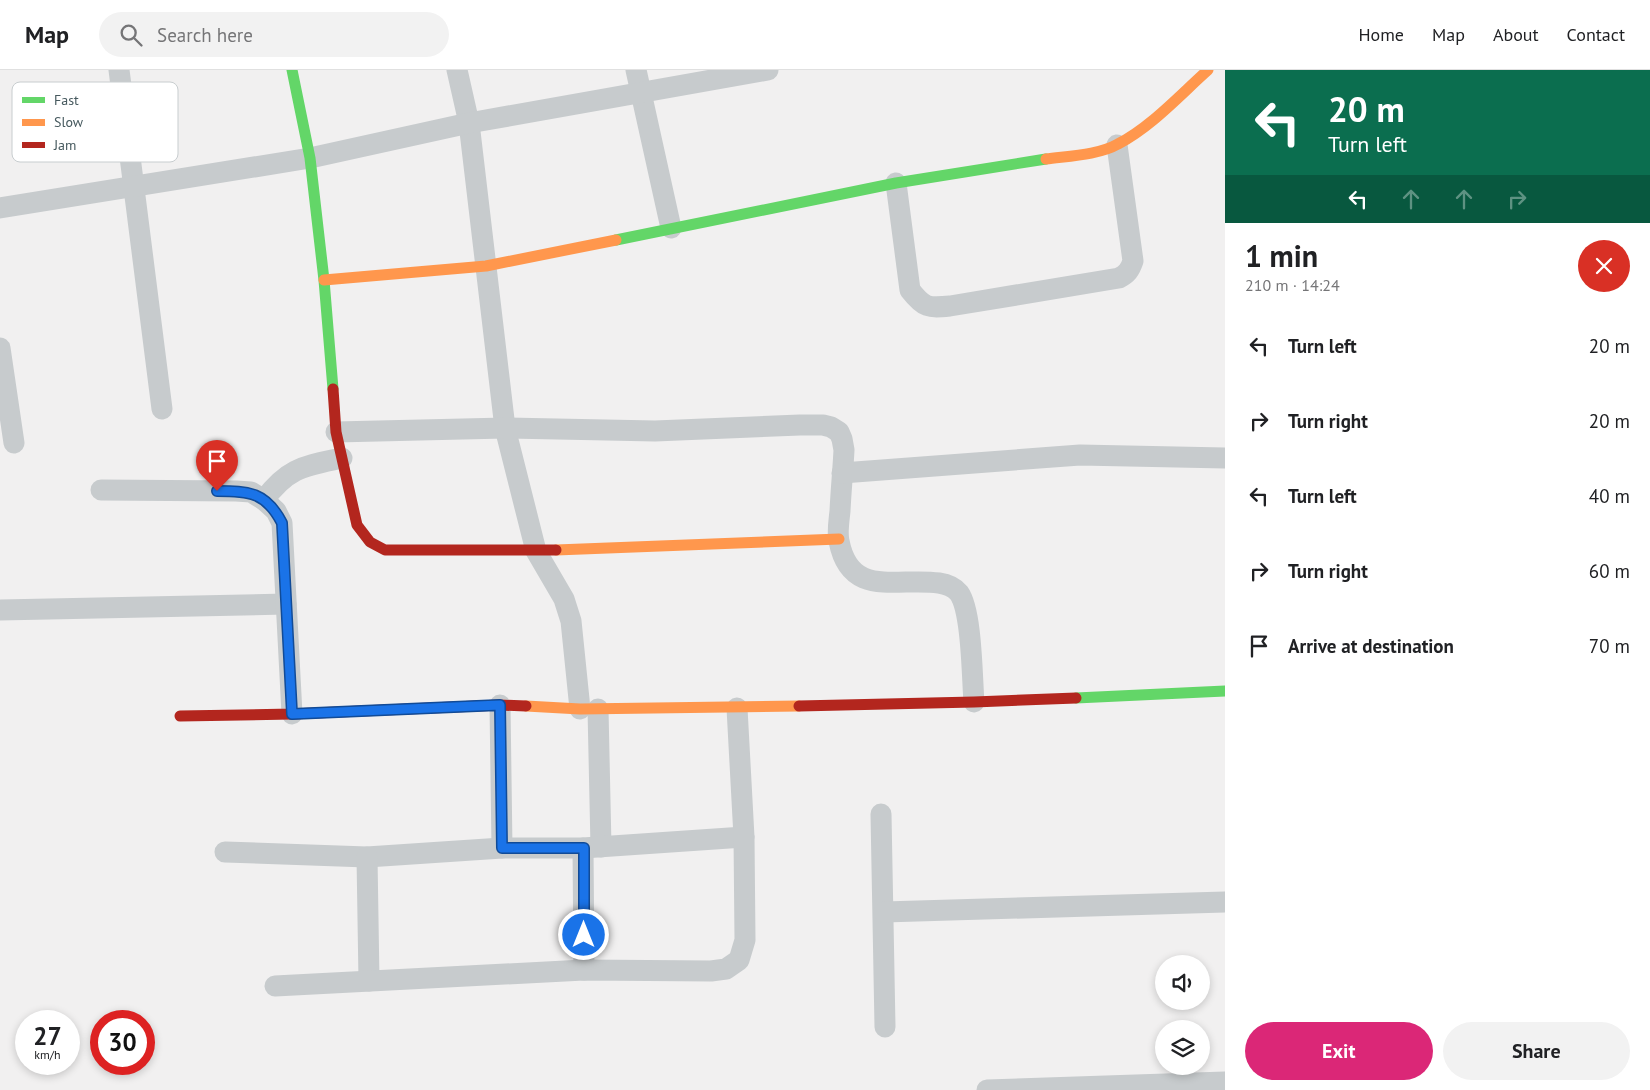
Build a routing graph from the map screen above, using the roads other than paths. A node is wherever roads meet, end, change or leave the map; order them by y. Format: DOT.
graph roads {
  1 [pos="292,70"];
  2 [pos="457,70"];
  3 [pos="636,70"];
  4 [pos="768,70"];
  5 [pos="1208,70"];
  6 [pos="642,93"];
  7 [pos="469,123"];
  8 [pos="1117,145"];
  9 [pos="310,158"];
  10 [pos="130,162"];
  11 [pos="896,182"];
  12 [pos="133,186"];
  13 [pos="0,208"];
  14 [pos="671,228"];
  15 [pos="486,266"];
  16 [pos="324,280"];
  17 [pos="0,348"];
  18 [pos="162,409"];
  19 [pos="505,428"];
  20 [pos="336,432"];
  21 [pos="14,443"];
  22 [pos="342,458"];
  23 [pos="1225,458"];
  24 [pos="842,473"];
  25 [pos="101,490"];
  26 [pos="264,500"];
  27 [pos="839,539"];
  28 [pos="536,551"];
  29 [pos="286,604"];
  30 [pos="0,610"];
  31 [pos="1225,691"];
  32 [pos="974,702"];
  33 [pos="500,705"];
  34 [pos="737,708"];
  35 [pos="589,709"];
  36 [pos="292,714"];
  37 [pos="180,716"];
  38 [pos="881,814"];
  39 [pos="744,837"];
  40 [pos="502,848"];
  41 [pos="592,848"];
  42 [pos="225,852"];
  43 [pos="367,857"];
  44 [pos="1225,902"];
  45 [pos="884,912"];
  46 [pos="584,970"];
  47 [pos="370,981"];
  48 [pos="275,986"];
  49 [pos="885,1027"];
  50 [pos="1225,1082"];
  51 [pos="986,1090"];
  1 -- 9 [label="street"];
  2 -- 7 [label="street"];
  3 -- 6 [label="street"];
  4 -- 6 [label="street"];
  5 -- 8 [label="street"];
  6 -- 7 [label="street"];
  6 -- 14 [label="street"];
  7 -- 9 [label="street"];
  7 -- 15 [label="street"];
  8 -- 11 [label="street"];
  8 -- 11 [label="street"];
  9 -- 12 [label="street"];
  9 -- 16 [label="street"];
  10 -- 12 [label="street"];
  11 -- 14 [label="street"];
  12 -- 13 [label="street"];
  12 -- 18 [label="street"];
  14 -- 15 [label="street"];
  15 -- 16 [label="street"];
  15 -- 19 [label="street"];
  16 -- 20 [label="street"];
  17 -- 21 [label="street"];
  19 -- 20 [label="street"];
  19 -- 24 [label="street"];
  19 -- 28 [label="street"];
  20 -- 22 [label="street"];
  22 -- 26 [label="street"];
  22 -- 28 [label="street"];
  23 -- 24 [label="street"];
  24 -- 27 [label="street"];
  25 -- 26 [label="street"];
  26 -- 29 [label="street"];
  27 -- 28 [label="street"];
  27 -- 32 [label="street"];
  28 -- 35 [label="street"];
  29 -- 30 [label="street"];
  29 -- 36 [label="street"];
  31 -- 32 [label="street"];
  32 -- 34 [label="street"];
  33 -- 35 [label="street"];
  33 -- 36 [label="street"];
  33 -- 40 [label="street"];
  34 -- 35 [label="street"];
  34 -- 39 [label="street"];
  35 -- 41 [label="street"];
  36 -- 37 [label="street"];
  38 -- 45 [label="street"];
  39 -- 41 [label="street"];
  39 -- 46 [label="street"];
  40 -- 41 [label="street"];
  40 -- 43 [label="street"];
  41 -- 46 [label="street"];
  42 -- 43 [label="street"];
  43 -- 47 [label="street"];
  44 -- 45 [label="street"];
  45 -- 49 [label="street"];
  46 -- 47 [label="street"];
  47 -- 48 [label="street"];
  50 -- 51 [label="street"];
}
